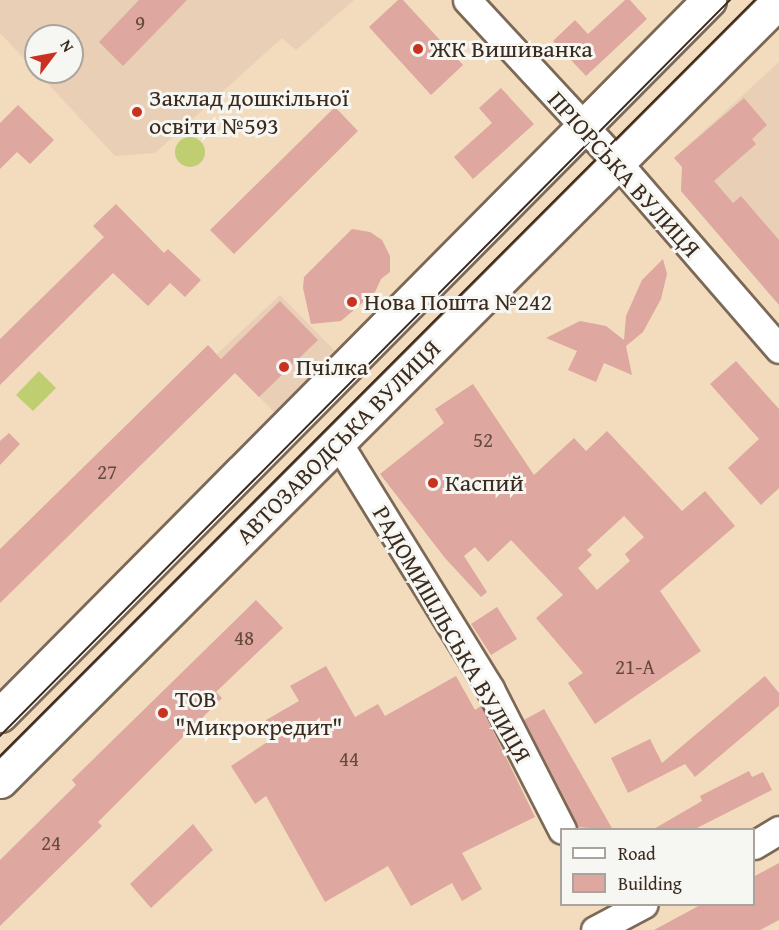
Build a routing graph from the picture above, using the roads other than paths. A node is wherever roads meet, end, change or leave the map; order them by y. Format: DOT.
graph roads {
  1 [pos="467,0"];
  2 [pos="709,0"];
  3 [pos="779,1"];
  4 [pos="583,128"];
  5 [pos="618,163"];
  6 [pos="779,349"];
  7 [pos="337,441"];
  8 [pos="0,715"];
  9 [pos="0,781"];
  10 [pos="561,828"];
  11 [pos="779,830"];
  12 [pos="755,844"];
  13 [pos="638,906"];
  14 [pos="602,919"];
  1 -- 4 [label="street, ПРІОРСЬКА ВУЛИЦЯ"];
  2 -- 4 [label="main road, АВТОЗАВОДСЬКА ВУЛИЦЯ"];
  3 -- 5 [label="main road, АВТОЗАВОДСЬКА ВУЛИЦЯ"];
  4 -- 5 [label="street, ПРІОРСЬКА ВУЛИЦЯ"];
  4 -- 8 [label="main road, АВТОЗАВОДСЬКА ВУЛИЦЯ"];
  5 -- 6 [label="street, ПРІОРСЬКА ВУЛИЦЯ"];
  5 -- 7 [label="main road, АВТОЗАВОДСЬКА ВУЛИЦЯ"];
  7 -- 9 [label="main road, АВТОЗАВОДСЬКА ВУЛИЦЯ"];
  7 -- 10 [label="street, РАДОМИШЛЬСЬКА ВУЛИЦЯ"];
  11 -- 12 [label="street"];
  13 -- 14 [label="street"];
}
